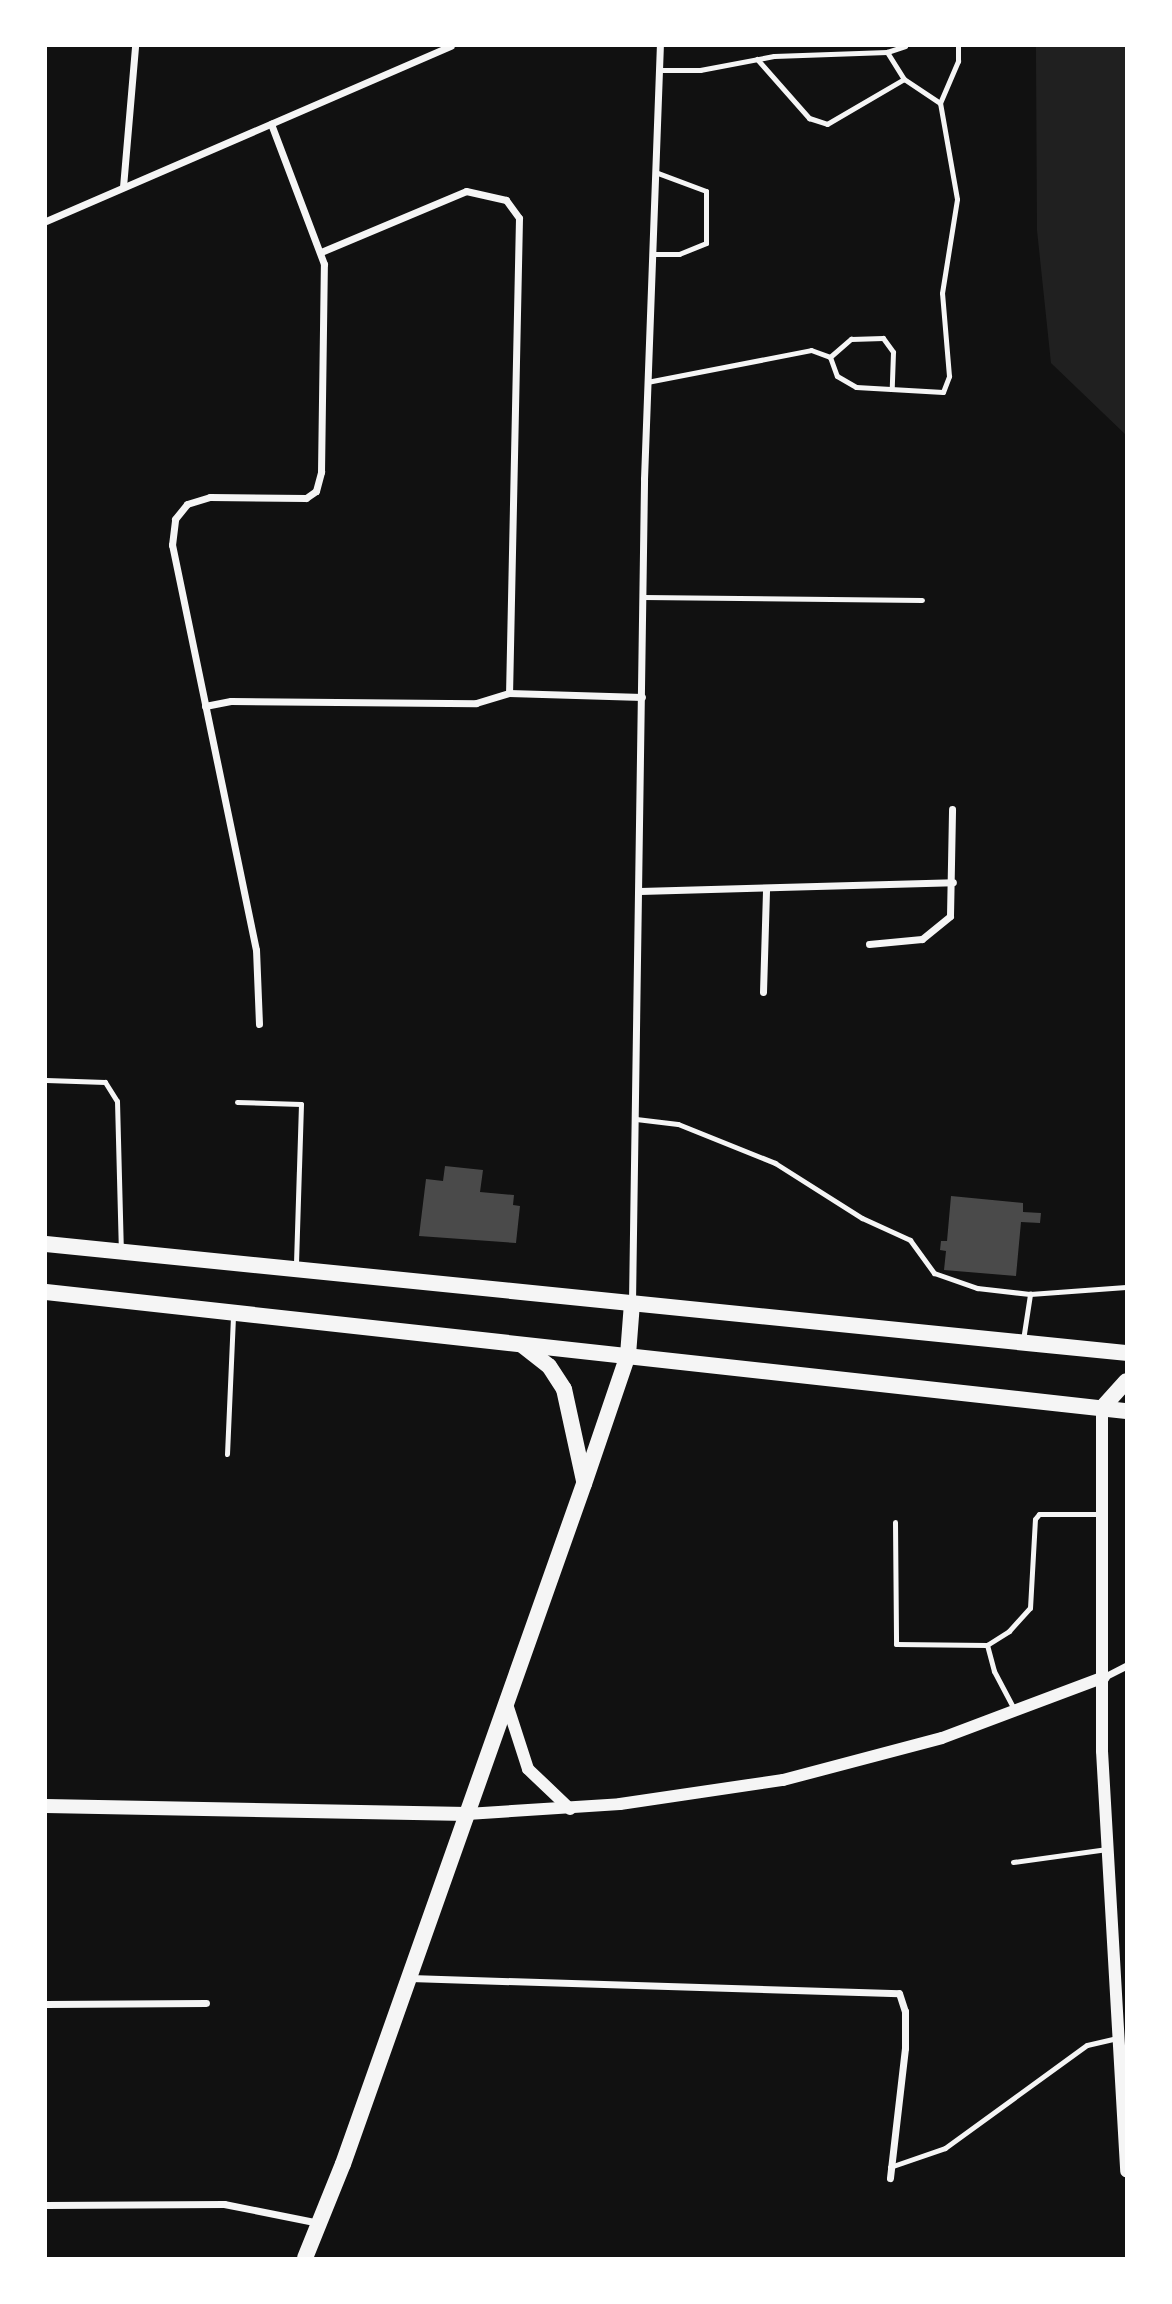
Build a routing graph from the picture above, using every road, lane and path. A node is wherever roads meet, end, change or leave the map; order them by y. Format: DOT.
graph roads {
  1 [pos="135,46"];
  2 [pos="451,46"];
  3 [pos="660,46"];
  4 [pos="905,46"];
  5 [pos="958,46"];
  6 [pos="887,52"];
  7 [pos="757,59"];
  8 [pos="659,70"];
  9 [pos="904,79"];
  10 [pos="940,103"];
  11 [pos="271,124"];
  12 [pos="655,172"];
  13 [pos="123,187"];
  14 [pos="46,221"];
  15 [pos="321,252"];
  16 [pos="652,254"];
  17 [pos="830,357"];
  18 [pos="647,382"];
  19 [pos="892,389"];
  20 [pos="643,597"];
  21 [pos="922,600"];
  22 [pos="509,693"];
  23 [pos="642,697"];
  24 [pos="205,706"];
  25 [pos="952,809"];
  26 [pos="953,882"];
  27 [pos="766,889"];
  28 [pos="640,891"];
  29 [pos="869,944"];
  30 [pos="763,992"];
  31 [pos="258,1024"];
  32 [pos="46,1080"];
  33 [pos="237,1102"];
  34 [pos="636,1119"];
  35 [pos="46,1244"];
  36 [pos="121,1252"];
  37 [pos="296,1269"];
  38 [pos="1126,1287"];
  39 [pos="46,1292"];
  40 [pos="1030,1294"];
  41 [pos="632,1303"];
  42 [pos="233,1312"];
  43 [pos="520,1343"];
  44 [pos="1023,1343"];
  45 [pos="1126,1353"];
  46 [pos="628,1355"];
  47 [pos="1126,1381"];
  48 [pos="1102,1408"];
  49 [pos="1126,1411"];
  50 [pos="227,1454"];
  51 [pos="584,1484"];
  52 [pos="1103,1514"];
  53 [pos="895,1521"];
  54 [pos="987,1645"];
  55 [pos="1126,1666"];
  56 [pos="1104,1676"];
  57 [pos="507,1704"];
  58 [pos="1015,1712"];
  59 [pos="46,1806"];
  60 [pos="570,1808"];
  61 [pos="467,1814"];
  62 [pos="1107,1849"];
  63 [pos="1013,1863"];
  64 [pos="410,1978"];
  65 [pos="206,2003"];
  66 [pos="46,2004"];
  67 [pos="1117,2038"];
  68 [pos="890,2167"];
  69 [pos="1126,2171"];
  70 [pos="890,2178"];
  71 [pos="46,2205"];
  72 [pos="320,2224"];
  73 [pos="305,2259"];
  1 -- 13 [label="street"];
  2 -- 11 [label="street"];
  3 -- 8 [label="street"];
  4 -- 6 [label="lane"];
  5 -- 10 [label="lane"];
  6 -- 7 [label="lane"];
  6 -- 9 [label="lane"];
  7 -- 8 [label="lane"];
  7 -- 9 [label="lane"];
  8 -- 12 [label="street"];
  9 -- 10 [label="lane"];
  10 -- 19 [label="lane"];
  11 -- 13 [label="street"];
  11 -- 15 [label="street"];
  12 -- 16 [label="street"];
  12 -- 16 [label="lane"];
  13 -- 14 [label="street"];
  15 -- 22 [label="street"];
  15 -- 24 [label="street"];
  16 -- 18 [label="street"];
  17 -- 18 [label="lane"];
  17 -- 19 [label="lane"];
  17 -- 19 [label="lane"];
  18 -- 20 [label="street"];
  20 -- 21 [label="lane"];
  20 -- 23 [label="street"];
  22 -- 23 [label="street"];
  22 -- 24 [label="street"];
  23 -- 28 [label="street"];
  24 -- 31 [label="street"];
  25 -- 26 [label="street"];
  26 -- 27 [label="street"];
  26 -- 29 [label="street"];
  27 -- 28 [label="street"];
  27 -- 30 [label="street"];
  28 -- 34 [label="street"];
  32 -- 36 [label="lane"];
  33 -- 37 [label="lane"];
  34 -- 40 [label="lane"];
  34 -- 41 [label="street"];
  35 -- 36 [label="main road"];
  36 -- 37 [label="main road"];
  37 -- 41 [label="main road"];
  38 -- 40 [label="lane"];
  39 -- 42 [label="main road"];
  40 -- 44 [label="lane"];
  41 -- 44 [label="main road"];
  41 -- 46 [label="main road"];
  42 -- 43 [label="main road"];
  42 -- 50 [label="lane"];
  43 -- 46 [label="main road"];
  43 -- 51 [label="main road"];
  44 -- 45 [label="main road"];
  46 -- 48 [label="main road"];
  46 -- 51 [label="main road"];
  47 -- 48 [label="main road"];
  48 -- 49 [label="main road"];
  48 -- 52 [label="street"];
  51 -- 57 [label="main road"];
  52 -- 54 [label="lane"];
  52 -- 56 [label="street"];
  53 -- 54 [label="lane"];
  54 -- 58 [label="lane"];
  55 -- 56 [label="street"];
  56 -- 58 [label="street"];
  56 -- 62 [label="street"];
  57 -- 60 [label="street"];
  57 -- 61 [label="main road"];
  58 -- 60 [label="street"];
  59 -- 61 [label="main road"];
  60 -- 61 [label="street"];
  61 -- 64 [label="main road"];
  62 -- 63 [label="lane"];
  62 -- 67 [label="street"];
  64 -- 68 [label="street"];
  64 -- 72 [label="main road"];
  65 -- 66 [label="street"];
  67 -- 68 [label="lane"];
  67 -- 69 [label="street"];
  68 -- 70 [label="street"];
  71 -- 72 [label="street"];
  72 -- 73 [label="main road"];
}
